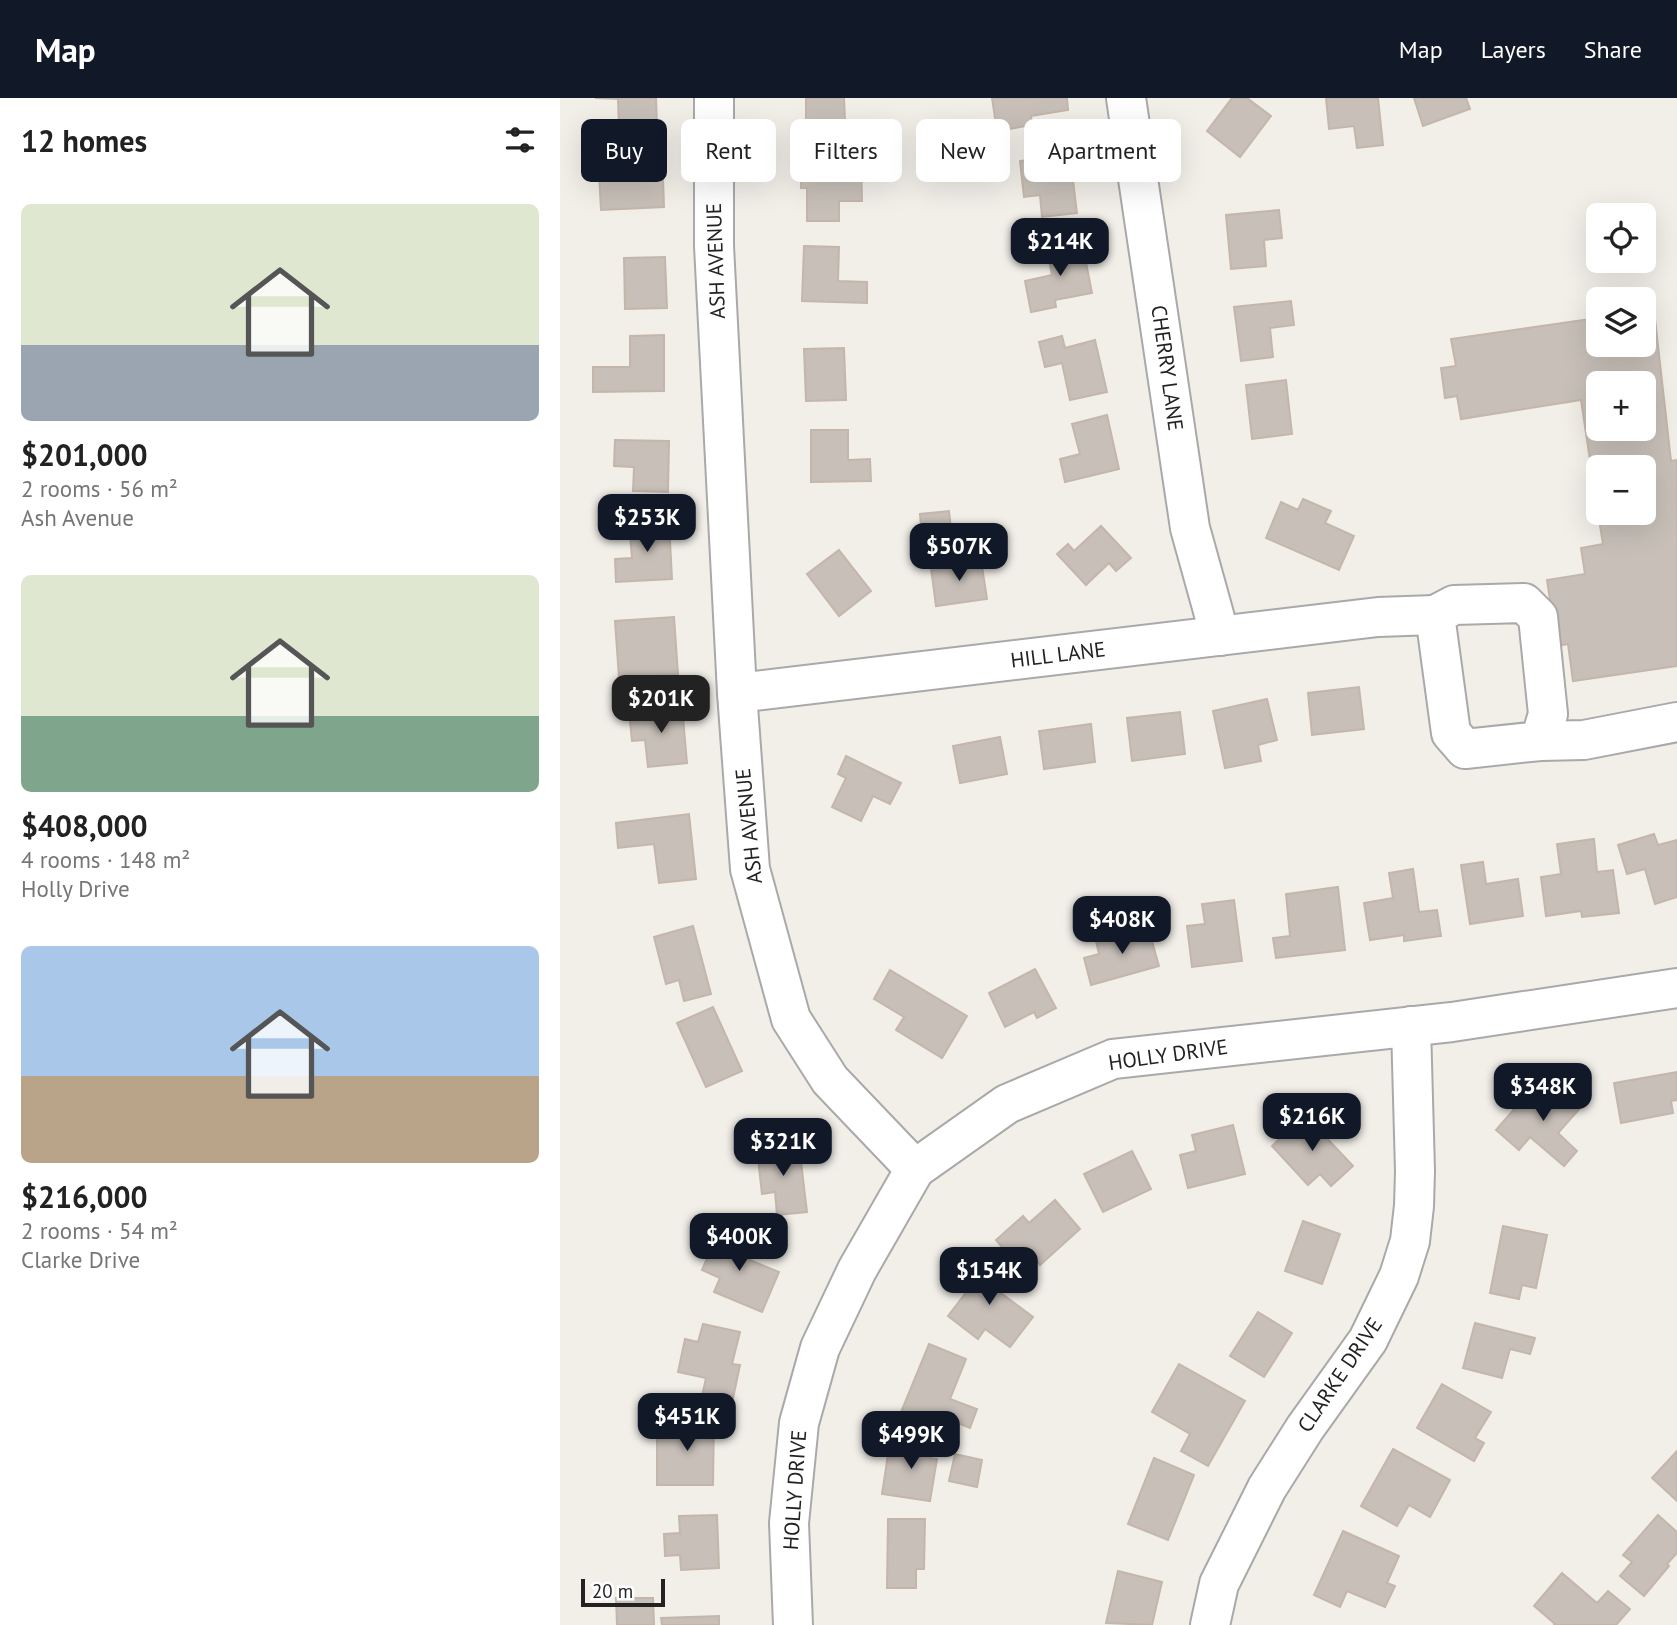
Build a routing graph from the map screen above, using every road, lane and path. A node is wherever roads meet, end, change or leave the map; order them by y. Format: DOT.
graph roads {
  1 [pos="714,98"];
  2 [pos="1126,98"];
  3 [pos="1435,615"];
  4 [pos="1220,636"];
  5 [pos="737,693"];
  6 [pos="1677,722"];
  7 [pos="1540,741"];
  8 [pos="1677,988"];
  9 [pos="1411,1026"];
  10 [pos="915,1169"];
  11 [pos="793,1625"];
  12 [pos="1210,1625"];
  1 -- 5 [label="street, ASH AVENUE"];
  2 -- 4 [label="street, CHERRY LANE"];
  3 -- 4 [label="street, HILL LANE"];
  3 -- 7 [label="street"];
  3 -- 7 [label="street, HILL LANE"];
  4 -- 5 [label="street, HILL LANE"];
  5 -- 10 [label="street, ASH AVENUE"];
  6 -- 7 [label="street"];
  8 -- 9 [label="street, HOLLY DRIVE"];
  9 -- 10 [label="street, HOLLY DRIVE"];
  9 -- 12 [label="street, CLARKE DRIVE"];
  10 -- 11 [label="street, HOLLY DRIVE"];
}
